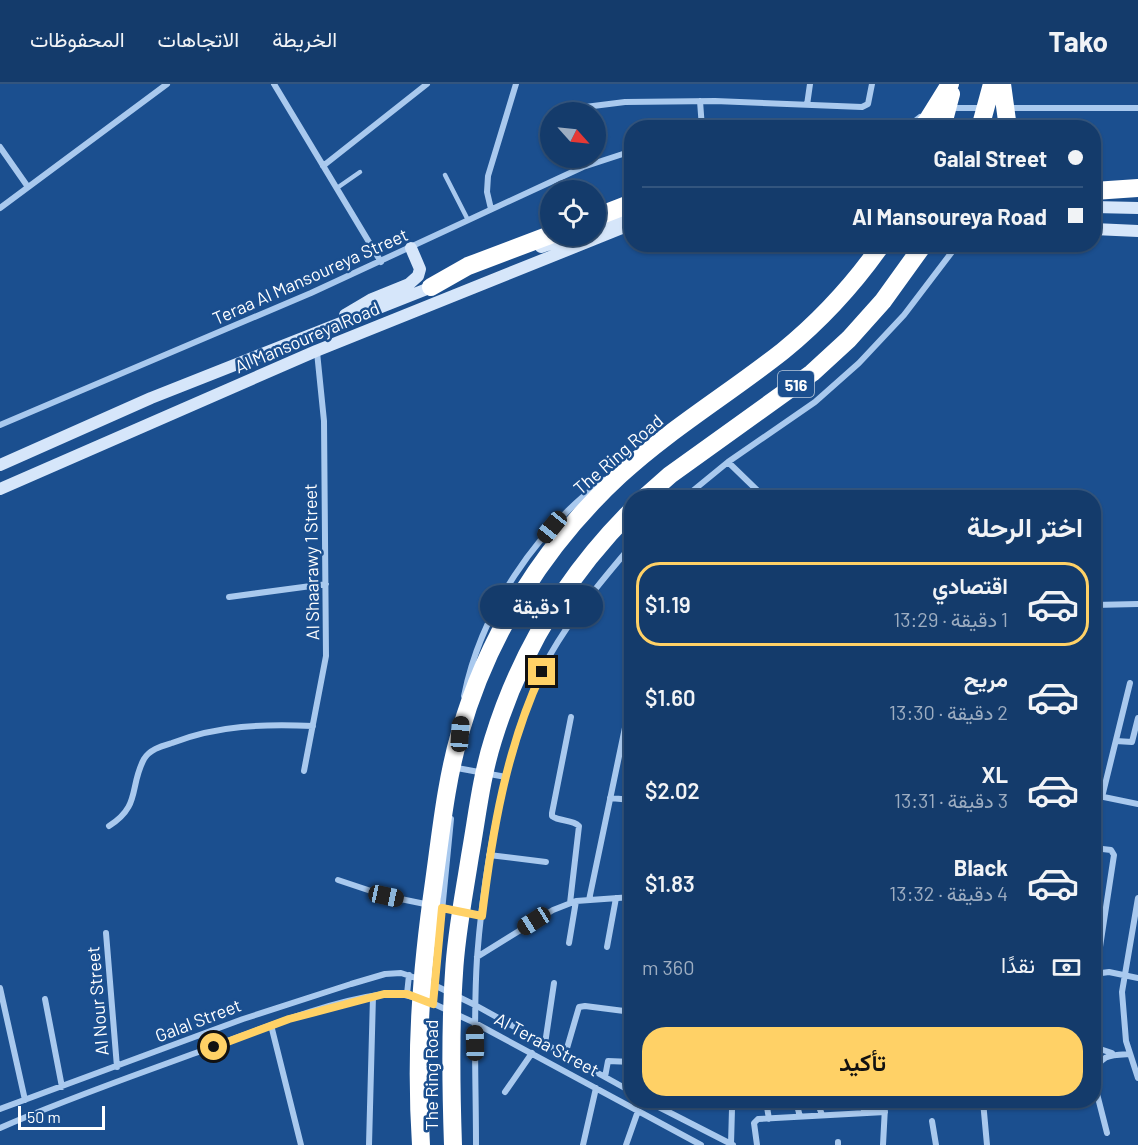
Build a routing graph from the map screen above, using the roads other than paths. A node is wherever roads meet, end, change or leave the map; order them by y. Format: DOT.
graph roads {
  1 [pos="167,84"];
  2 [pos="274,84"];
  3 [pos="427,84"];
  4 [pos="516,84"];
  5 [pos="810,84"];
  6 [pos="872,84"];
  7 [pos="941,84"];
  8 [pos="952,84"];
  9 [pos="992,84"];
  10 [pos="1002,84"];
  11 [pos="700,101"];
  12 [pos="606,104"];
  13 [pos="807,105"];
  14 [pos="928,108"];
  15 [pos="1138,108"];
  16 [pos="701,120"];
  17 [pos="915,120"];
  18 [pos="928,120"];
  19 [pos="944,120"];
  20 [pos="982,120"];
  21 [pos="1007,120"];
  22 [pos="0,147"];
  23 [pos="624,154"];
  24 [pos="323,166"];
  25 [pos="360,172"];
  26 [pos="445,175"];
  27 [pos="28,187"];
  28 [pos="1138,188"];
  29 [pos="337,189"];
  30 [pos="1101,191"];
  31 [pos="624,206"];
  32 [pos="1101,207"];
  33 [pos="0,208"];
  34 [pos="1138,208"];
  35 [pos="491,209"];
  36 [pos="606,213"];
  37 [pos="624,218"];
  38 [pos="468,220"];
  39 [pos="606,224"];
  40 [pos="624,227"];
  41 [pos="1101,229"];
  42 [pos="1138,231"];
  43 [pos="540,239"];
  44 [pos="546,246"];
  45 [pos="411,248"];
  46 [pos="873,252"];
  47 [pos="876,252"];
  48 [pos="918,252"];
  49 [pos="952,252"];
  50 [pos="381,262"];
  51 [pos="431,287"];
  52 [pos="333,326"];
  53 [pos="316,351"];
  54 [pos="0,425"];
  55 [pos="728,462"];
  56 [pos="0,465"];
  57 [pos="0,489"];
  58 [pos="653,490"];
  59 [pos="694,490"];
  60 [pos="753,490"];
  61 [pos="624,518"];
  62 [pos="624,555"];
  63 [pos="326,584"];
  64 [pos="229,597"];
  65 [pos="1138,604"];
  66 [pos="1101,605"];
  67 [pos="1130,683"];
  68 [pos="571,717"];
  69 [pos="1138,718"];
  70 [pos="313,726"];
  71 [pos="624,732"];
  72 [pos="1116,741"];
  73 [pos="457,768"];
  74 [pos="304,771"];
  75 [pos="506,777"];
  76 [pos="1102,797"];
  77 [pos="610,798"];
  78 [pos="624,799"];
  79 [pos="453,801"];
  80 [pos="1138,804"];
  81 [pos="452,813"];
  82 [pos="109,826"];
  83 [pos="1101,849"];
  84 [pos="489,855"];
  85 [pos="546,862"];
  86 [pos="338,880"];
  87 [pos="616,898"];
  88 [pos="624,898"];
  89 [pos="1138,898"];
  90 [pos="589,900"];
  91 [pos="573,902"];
  92 [pos="442,908"];
  93 [pos="482,916"];
  94 [pos="106,933"];
  95 [pos="1101,936"];
  96 [pos="569,944"];
  97 [pos="607,947"];
  98 [pos="477,957"];
  99 [pos="1101,973"];
  100 [pos="1124,974"];
  101 [pos="409,975"];
  102 [pos="1138,978"];
  103 [pos="554,983"];
  104 [pos="435,986"];
  105 [pos="0,988"];
  106 [pos="407,994"];
  107 [pos="373,996"];
  108 [pos="45,999"];
  109 [pos="433,1004"];
  110 [pos="475,1005"];
  111 [pos="624,1011"];
  112 [pos="475,1023"];
  113 [pos="271,1025"];
  114 [pos="177,1044"];
  115 [pos="544,1044"];
  116 [pos="1101,1048"];
  117 [pos="532,1053"];
  118 [pos="1116,1054"];
  119 [pos="1130,1054"];
  120 [pos="566,1055"];
  121 [pos="182,1058"];
  122 [pos="1101,1061"];
  123 [pos="624,1062"];
  124 [pos="117,1067"];
  125 [pos="605,1077"];
  126 [pos="1138,1078"];
  127 [pos="62,1087"];
  128 [pos="596,1088"];
  129 [pos="624,1088"];
  130 [pos="505,1092"];
  131 [pos="25,1100"];
  132 [pos="624,1103"];
  133 [pos="633,1108"];
  134 [pos="661,1108"];
  135 [pos="767,1108"];
  136 [pos="798,1108"];
  137 [pos="820,1108"];
  138 [pos="863,1108"];
  139 [pos="884,1108"];
  140 [pos="984,1108"];
  141 [pos="1101,1108"];
  142 [pos="0,1109"];
  143 [pos="732,1109"];
  144 [pos="638,1111"];
  145 [pos="885,1112"];
  146 [pos="866,1113"];
  147 [pos="822,1115"];
  148 [pos="800,1117"];
  149 [pos="769,1119"];
  150 [pos="932,1121"];
  151 [pos="0,1128"];
  152 [pos="1107,1133"];
  153 [pos="732,1144"];
  154 [pos="301,1145"];
  155 [pos="369,1145"];
  156 [pos="421,1145"];
  157 [pos="453,1145"];
  158 [pos="476,1145"];
  159 [pos="584,1145"];
  160 [pos="626,1145"];
  161 [pos="701,1145"];
  162 [pos="757,1145"];
  163 [pos="883,1145"];
  164 [pos="936,1145"];
  165 [pos="987,1145"];
  1 -- 27 [label="street"];
  2 -- 24 [label="street"];
  3 -- 24 [label="street"];
  4 -- 35 [label="street"];
  5 -- 13 [label="street"];
  6 -- 13 [label="street"];
  7 -- 14 [label="street"];
  8 -- 18 [label="highway, bridge"];
  8 -- 19 [label="highway, bridge"];
  9 -- 20 [label="highway, bridge"];
  10 -- 21 [label="highway, bridge"];
  11 -- 12 [label="street"];
  11 -- 13 [label="street"];
  11 -- 16 [label="street"];
  14 -- 15 [label="street"];
  14 -- 17 [label="street"];
  22 -- 27 [label="street"];
  23 -- 35 [label="street, Teraa Al Mansoureya Street"];
  24 -- 29 [label="street"];
  25 -- 29 [label="lane"];
  26 -- 38 [label="lane"];
  27 -- 33 [label="street"];
  28 -- 30 [label="highway"];
  29 -- 50 [label="street"];
  31 -- 36 [label="highway"];
  32 -- 34 [label="main road"];
  35 -- 38 [label="street, Teraa Al Mansoureya Street"];
  37 -- 39 [label="main road"];
  38 -- 45 [label="street, Teraa Al Mansoureya Street"];
  40 -- 53 [label="main road, Al Mansoureya Road"];
  41 -- 42 [label="main road"];
  43 -- 51 [label="highway"];
  44 -- 51 [label="main road, Al Mansoureya Road"];
  45 -- 50 [label="street, Teraa Al Mansoureya Street"];
  45 -- 52 [label="main road"];
  46 -- 73 [label="street"];
  47 -- 156 [label="highway, The Ring Road / 516, bridge"];
  48 -- 58 [label="highway, 516"];
  49 -- 55 [label="street"];
  50 -- 54 [label="street, Teraa Al Mansoureya Street"];
  51 -- 52 [label="main road, Al Mansoureya Road"];
  52 -- 56 [label="main road, Al Mansoureya Road"];
  53 -- 57 [label="main road, Al Mansoureya Road"];
  53 -- 63 [label="street, Al Shaarawy 1 Street"];
  55 -- 59 [label="street"];
  55 -- 60 [label="street"];
  61 -- 157 [label="highway, The Ring Road, bridge"];
  62 -- 75 [label="street"];
  63 -- 64 [label="street"];
  63 -- 70 [label="street, Al Shaarawy 1 Street"];
  65 -- 66 [label="street"];
  67 -- 72 [label="street"];
  68 -- 91 [label="street"];
  69 -- 72 [label="street"];
  70 -- 74 [label="street, Al Shaarawy 1 Street"];
  70 -- 82 [label="street"];
  71 -- 77 [label="street"];
  72 -- 76 [label="street"];
  73 -- 75 [label="street"];
  73 -- 79 [label="street"];
  75 -- 84 [label="street"];
  76 -- 80 [label="street"];
  77 -- 78 [label="street"];
  77 -- 90 [label="street"];
  81 -- 92 [label="street"];
  83 -- 95 [label="street"];
  84 -- 85 [label="street"];
  84 -- 93 [label="street"];
  86 -- 92 [label="street"];
  87 -- 88 [label="street"];
  87 -- 90 [label="street"];
  87 -- 97 [label="street"];
  89 -- 100 [label="street"];
  90 -- 91 [label="street"];
  91 -- 96 [label="street"];
  91 -- 98 [label="street"];
  92 -- 93 [label="street"];
  92 -- 104 [label="street"];
  93 -- 98 [label="street"];
  94 -- 124 [label="street, Al Nour Street"];
  98 -- 110 [label="street"];
  99 -- 100 [label="street"];
  100 -- 102 [label="street"];
  100 -- 119 [label="street"];
  101 -- 104 [label="street, Al Teraa Street"];
  101 -- 106 [label="street"];
  101 -- 114 [label="street, Galal Street"];
  103 -- 115 [label="street"];
  104 -- 109 [label="street"];
  104 -- 110 [label="street, Al Teraa Street"];
  105 -- 131 [label="street"];
  106 -- 107 [label="street, Galal Street"];
  106 -- 109 [label="street, Al Teraa Street"];
  107 -- 113 [label="street, Galal Street"];
  107 -- 155 [label="street"];
  108 -- 127 [label="street"];
  109 -- 112 [label="street, Al Teraa Street"];
  110 -- 112 [label="street"];
  110 -- 115 [label="street, Al Teraa Street"];
  111 -- 120 [label="street"];
  112 -- 117 [label="street, Al Teraa Street"];
  112 -- 158 [label="street"];
  113 -- 121 [label="street, Galal Street"];
  113 -- 154 [label="street"];
  114 -- 121 [label="street"];
  114 -- 124 [label="street, Galal Street"];
  115 -- 120 [label="street, Al Teraa Street"];
  116 -- 118 [label="street"];
  117 -- 128 [label="street, Al Teraa Street"];
  117 -- 130 [label="street"];
  118 -- 119 [label="street"];
  118 -- 122 [label="street"];
  119 -- 126 [label="street"];
  120 -- 125 [label="street, Al Teraa Street"];
  121 -- 151 [label="street, Galal Street"];
  123 -- 125 [label="street"];
  124 -- 127 [label="street, Galal Street"];
  125 -- 129 [label="street, Al Teraa Street"];
  127 -- 131 [label="street, Galal Street"];
  128 -- 132 [label="street, Al Teraa Street"];
  128 -- 159 [label="street"];
  131 -- 142 [label="street, Galal Street"];
  133 -- 144 [label="street, Al Teraa Street"];
  134 -- 153 [label="street"];
  135 -- 149 [label="street"];
  136 -- 148 [label="street"];
  137 -- 147 [label="street"];
  138 -- 146 [label="street"];
  139 -- 145 [label="street"];
  140 -- 165 [label="street"];
  141 -- 152 [label="street"];
  143 -- 153 [label="street"];
  144 -- 160 [label="street"];
  144 -- 161 [label="street, Al Teraa Street"];
  145 -- 146 [label="street"];
  145 -- 163 [label="street"];
  146 -- 147 [label="street"];
  147 -- 148 [label="street"];
  148 -- 149 [label="street"];
  149 -- 162 [label="street"];
  150 -- 164 [label="street"];
}
